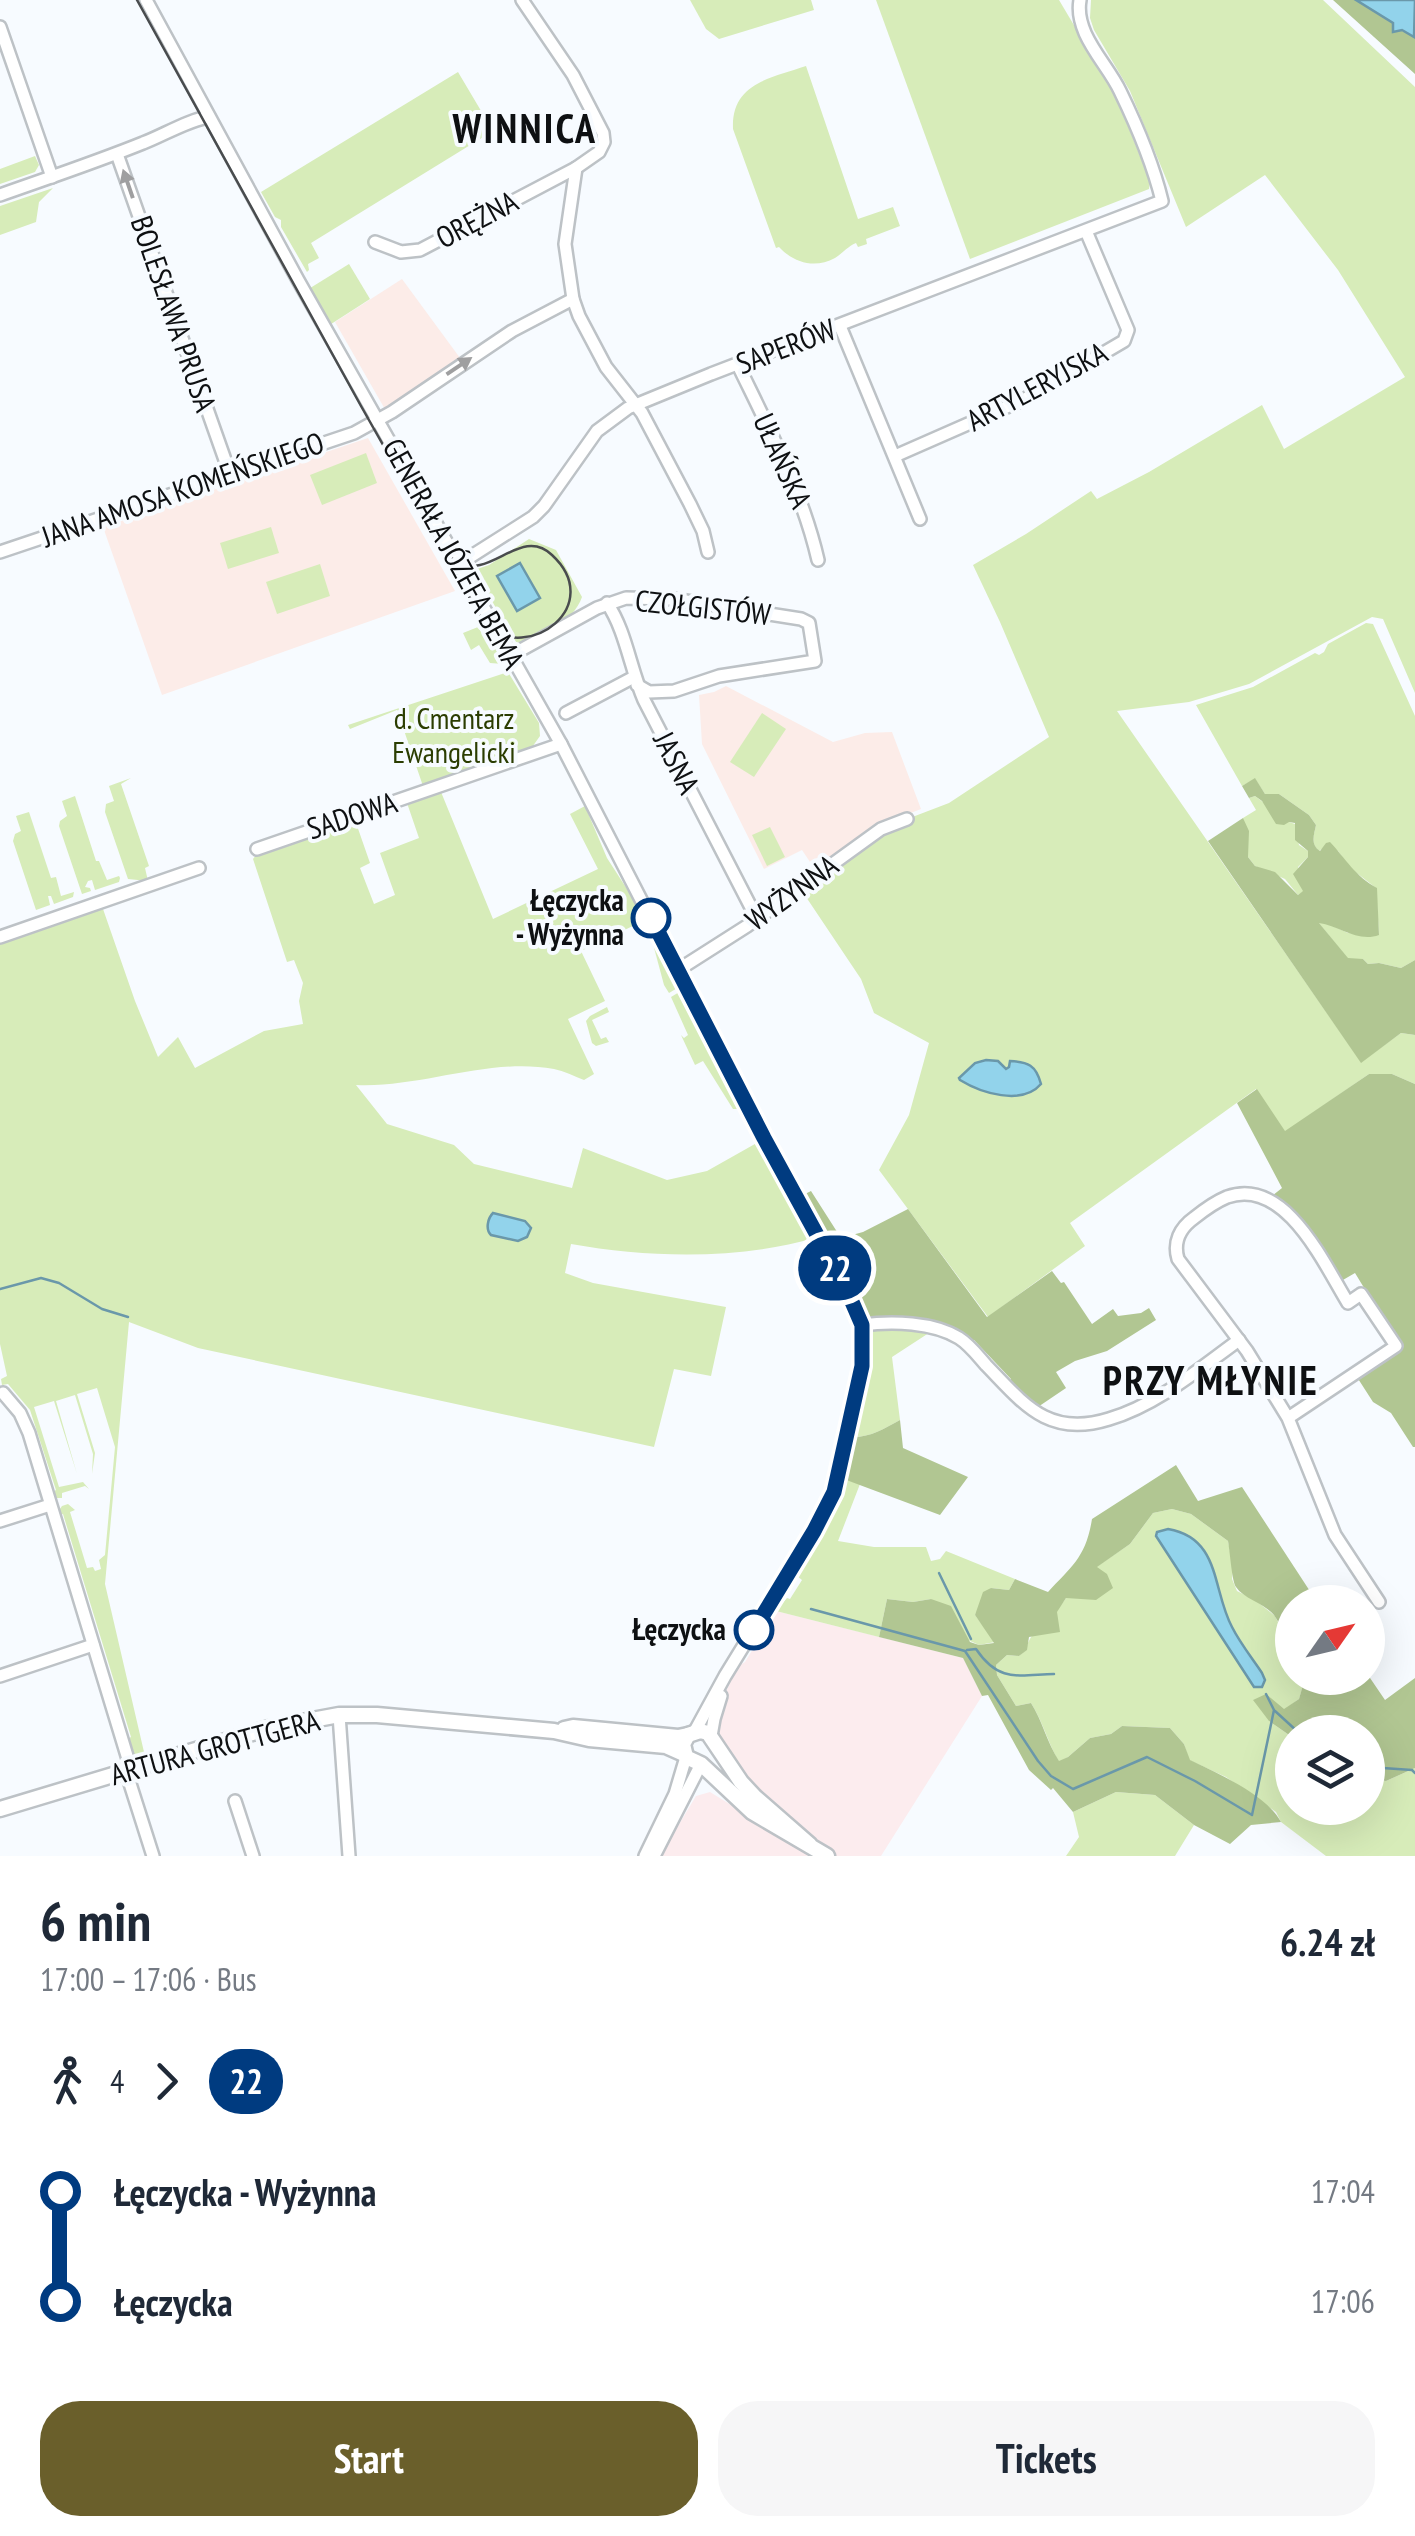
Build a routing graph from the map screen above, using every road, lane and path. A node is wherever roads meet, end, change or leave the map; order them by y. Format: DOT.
graph roads {
  1 [pos="146,0"];
  2 [pos="522,0"];
  3 [pos="1080,0"];
  4 [pos="0,27"];
  5 [pos="209,117"];
  6 [pos="117,154"];
  7 [pos="576,168"];
  8 [pos="52,177"];
  9 [pos="0,195"];
  10 [pos="1086,231"];
  11 [pos="375,242"];
  12 [pos="573,299"];
  13 [pos="840,326"];
  14 [pos="738,365"];
  15 [pos="637,404"];
  16 [pos="378,420"];
  17 [pos="895,456"];
  18 [pos="230,474"];
  19 [pos="920,519"];
  20 [pos="0,552"];
  21 [pos="708,552"];
  22 [pos="818,560"];
  23 [pos="459,564"];
  24 [pos="607,602"];
  25 [pos="510,656"];
  26 [pos="636,681"];
  27 [pos="566,714"];
  28 [pos="561,744"];
  29 [pos="906,819"];
  30 [pos="257,849"];
  31 [pos="199,868"];
  32 [pos="757,920"];
  33 [pos="0,937"];
  34 [pos="678,970"];
  35 [pos="862,1325"];
  36 [pos="1239,1340"];
  37 [pos="3,1392"];
  38 [pos="1288,1418"];
  39 [pos="50,1505"];
  40 [pos="0,1521"];
  41 [pos="1368,1585"];
  42 [pos="93,1644"];
  43 [pos="733,1664"];
  44 [pos="0,1676"];
  45 [pos="338,1715"];
  46 [pos="554,1731"];
  47 [pos="692,1733"];
  48 [pos="713,1740"];
  49 [pos="685,1756"];
  50 [pos="702,1764"];
  51 [pos="128,1770"];
  52 [pos="235,1801"];
  53 [pos="0,1809"];
  54 [pos="810,1845"];
  55 [pos="153,1856"];
  56 [pos="253,1856"];
  57 [pos="348,1856"];
  58 [pos="644,1856"];
  59 [pos="654,1856"];
  60 [pos="827,1856"];
  1 -- 5 [label="street, GENERAŁA JÓZEFA BEMA"];
  2 -- 7 [label="street"];
  3 -- 10 [label="street, SAPERÓW"];
  4 -- 8 [label="street"];
  5 -- 6 [label="street"];
  5 -- 16 [label="street, GENERAŁA JÓZEFA BEMA"];
  6 -- 8 [label="street"];
  18 -- 6 [label="street, BOLESŁAWA PRUSA, one-way"];
  7 -- 11 [label="street, ORĘŻNA"];
  7 -- 12 [label="street"];
  8 -- 9 [label="street"];
  10 -- 13 [label="street, SAPERÓW"];
  10 -- 17 [label="street, ARTYLERYJSKA"];
  12 -- 15 [label="street"];
  16 -- 12 [label="street, JANA AMOSA KOMEŃSKIEGO, one-way"];
  13 -- 14 [label="street, SAPERÓW"];
  13 -- 17 [label="street"];
  14 -- 15 [label="street, SAPERÓW"];
  14 -- 22 [label="street, UŁAŃSKA"];
  15 -- 21 [label="street"];
  15 -- 23 [label="street, SAPERÓW"];
  16 -- 18 [label="street, JANA AMOSA KOMEŃSKIEGO"];
  16 -- 23 [label="street, GENERAŁA JÓZEFA BEMA"];
  17 -- 19 [label="street"];
  18 -- 20 [label="street, JANA AMOSA KOMEŃSKIEGO"];
  23 -- 25 [label="street, GENERAŁA JÓZEFA BEMA"];
  24 -- 25 [label="street, CZOŁGISTÓW"];
  24 -- 26 [label="street, JASNA"];
  24 -- 26 [label="street, CZOŁGISTÓW"];
  25 -- 28 [label="street, GENERAŁA JÓZEFA BEMA"];
  26 -- 27 [label="street"];
  26 -- 32 [label="street, JASNA"];
  28 -- 30 [label="street, SADOWA"];
  28 -- 34 [label="street, GENERAŁA JÓZEFA BEMA"];
  29 -- 32 [label="street, WYŻYNNA"];
  31 -- 33 [label="street"];
  32 -- 34 [label="street, WYŻYNNA"];
  34 -- 35 [label="street, GENERAŁA JÓZEFA BEMA"];
  35 -- 36 [label="street"];
  35 -- 43 [label="street"];
  36 -- 38 [label="street"];
  36 -- 38 [label="street"];
  37 -- 39 [label="street"];
  38 -- 41 [label="street"];
  39 -- 40 [label="street"];
  39 -- 42 [label="street"];
  42 -- 44 [label="street"];
  42 -- 51 [label="street"];
  43 -- 47 [label="street"];
  43 -- 48 [label="street"];
  45 -- 46 [label="main road, ARTURA GROTTGERA"];
  45 -- 51 [label="main road, ARTURA GROTTGERA"];
  45 -- 57 [label="street"];
  46 -- 47 [label="main road, ARTURA GROTTGERA"];
  46 -- 49 [label="main road, ARTURA GROTTGERA"];
  47 -- 48 [label="main road"];
  47 -- 49 [label="main road"];
  48 -- 50 [label="main road"];
  48 -- 54 [label="main road"];
  49 -- 50 [label="main road"];
  49 -- 58 [label="street"];
  50 -- 54 [label="main road"];
  50 -- 59 [label="street"];
  51 -- 53 [label="main road, ARTURA GROTTGERA"];
  51 -- 55 [label="street"];
  52 -- 56 [label="street"];
  54 -- 60 [label="main road"];
}
